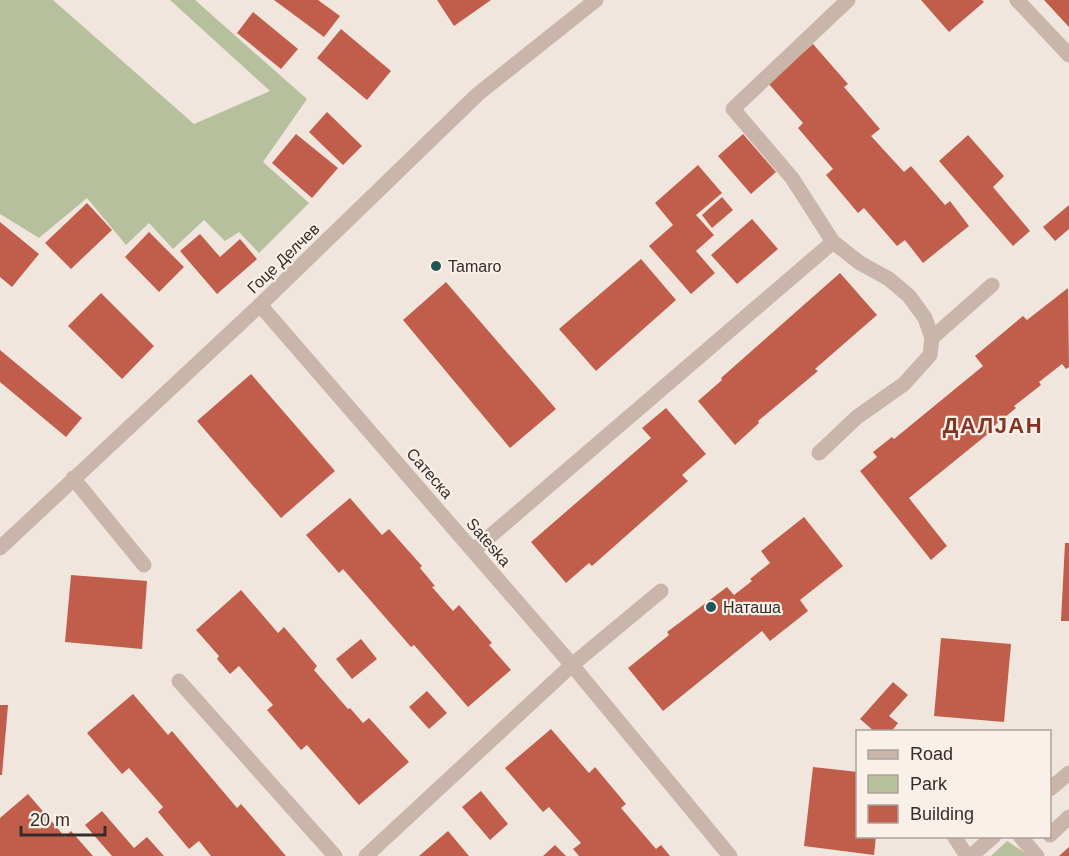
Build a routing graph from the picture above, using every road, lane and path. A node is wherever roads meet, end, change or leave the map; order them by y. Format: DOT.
graph roads {
  1 [pos="596,0"];
  2 [pos="849,0"];
  3 [pos="1017,0"];
  4 [pos="1069,55"];
  5 [pos="833,242"];
  6 [pos="992,285"];
  7 [pos="260,305"];
  8 [pos="932,338"];
  9 [pos="819,453"];
  10 [pos="73,478"];
  11 [pos="0,548"];
  12 [pos="474,550"];
  13 [pos="144,565"];
  14 [pos="661,591"];
  15 [pos="572,665"];
  16 [pos="179,681"];
  17 [pos="1069,773"];
  18 [pos="1051,788"];
  19 [pos="1069,817"];
  20 [pos="1051,834"];
  21 [pos="955,838"];
  22 [pos="993,838"];
  23 [pos="1021,838"];
  24 [pos="1047,838"];
  25 [pos="1035,853"];
  26 [pos="335,856"];
  27 [pos="366,856"];
  28 [pos="730,856"];
  29 [pos="969,856"];
  1 -- 7 [label="street, Гоце Делчев"];
  2 -- 5 [label="street"];
  3 -- 4 [label="street"];
  5 -- 8 [label="street"];
  5 -- 12 [label="street"];
  6 -- 8 [label="street"];
  7 -- 10 [label="street, Гоце Делчев"];
  7 -- 12 [label="street, Сатеска"];
  7 -- 15 [label="street, Sateska"];
  8 -- 9 [label="street"];
  10 -- 11 [label="street, Гоце Делчев"];
  10 -- 13 [label="street"];
  12 -- 15 [label="street, Сатеска"];
  14 -- 15 [label="street"];
  15 -- 27 [label="street"];
  15 -- 28 [label="street, Сатеска"];
  16 -- 26 [label="street"];
  17 -- 18 [label="street"];
  19 -- 20 [label="street"];
  21 -- 29 [label="street"];
  22 -- 29 [label="street"];
  23 -- 25 [label="street"];
  24 -- 25 [label="street"];
}
